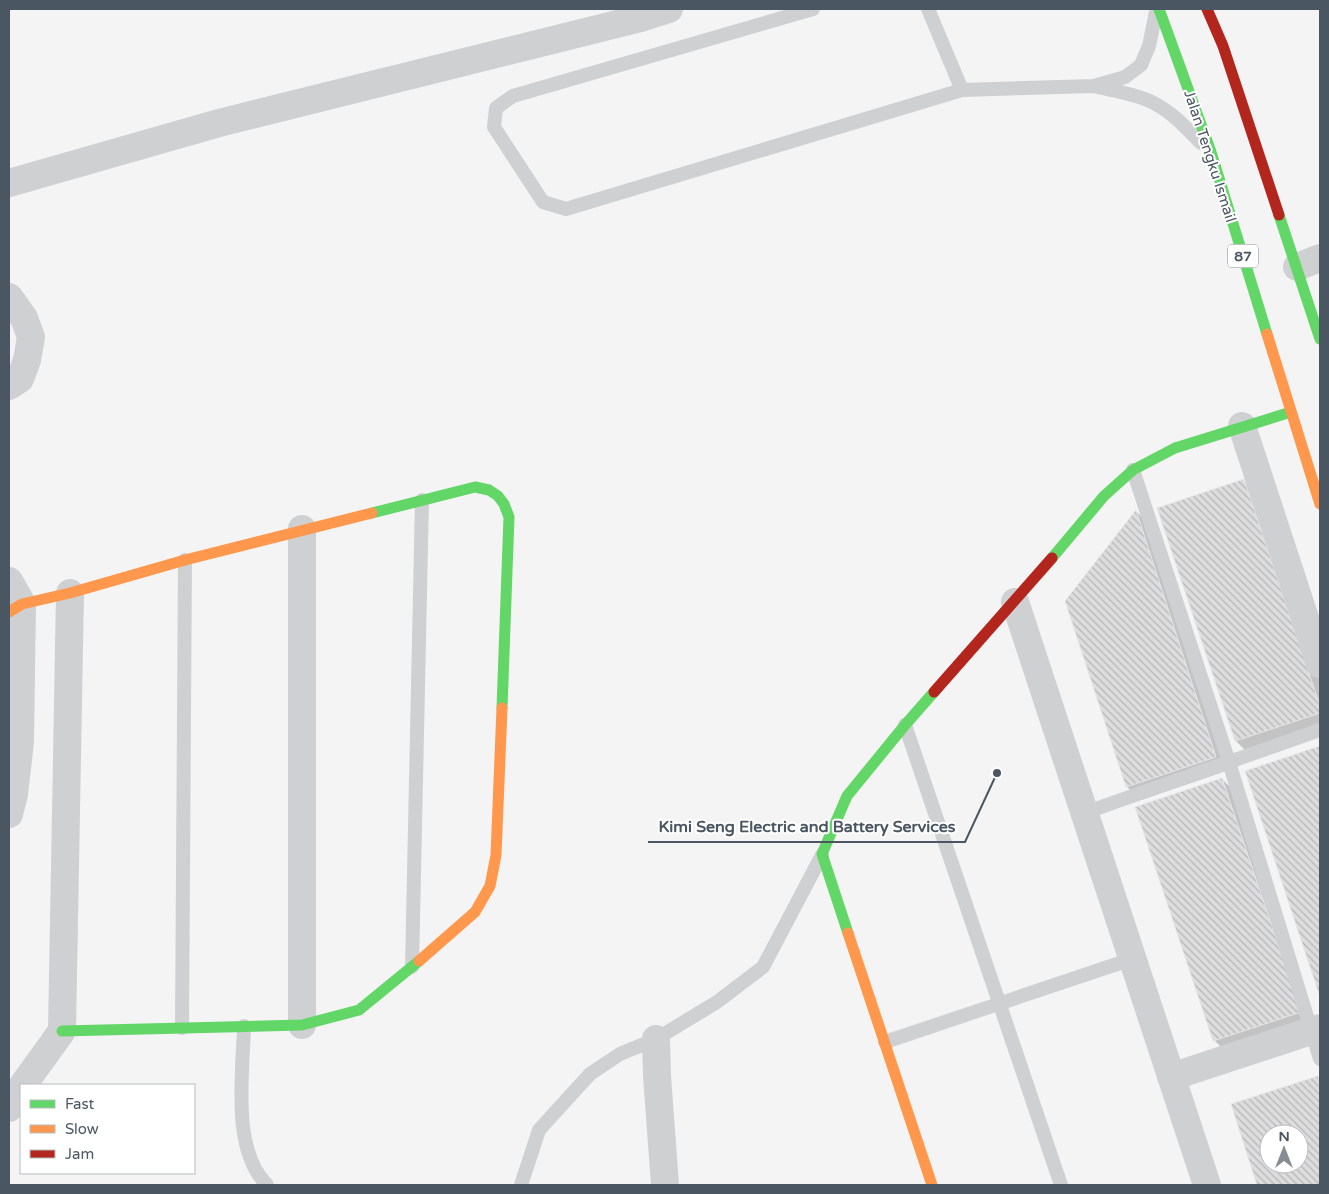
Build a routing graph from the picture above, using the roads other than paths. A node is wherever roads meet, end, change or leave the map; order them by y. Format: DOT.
graph roads {
  1 [pos="669,9"];
  2 [pos="813,9"];
  3 [pos="928,9"];
  4 [pos="1158,9"];
  5 [pos="1207,9"];
  6 [pos="1094,86"];
  7 [pos="962,90"];
  8 [pos="1211,152"];
  9 [pos="9,183"];
  10 [pos="1308,263"];
  11 [pos="9,297"];
  12 [pos="1320,339"];
  13 [pos="9,386"];
  14 [pos="1291,412"];
  15 [pos="1242,426"];
  16 [pos="1133,470"];
  17 [pos="422,500"];
  18 [pos="1320,504"];
  19 [pos="302,530"];
  20 [pos="185,560"];
  21 [pos="9,581"];
  22 [pos="70,593"];
  23 [pos="1015,602"];
  24 [pos="16,608"];
  25 [pos="1320,664"];
  26 [pos="905,725"];
  27 [pos="1320,730"];
  28 [pos="14,745"];
  29 [pos="1228,762"];
  30 [pos="1084,813"];
  31 [pos="9,814"];
  32 [pos="822,854"];
  33 [pos="1132,959"];
  34 [pos="412,967"];
  35 [pos="1000,1003"];
  36 [pos="302,1025"];
  37 [pos="244,1026"];
  38 [pos="182,1028"];
  39 [pos="1316,1030"];
  40 [pos="62,1031"];
  41 [pos="656,1039"];
  42 [pos="885,1042"];
  43 [pos="1320,1059"];
  44 [pos="1171,1077"];
  45 [pos="24,1084"];
  46 [pos="20,1090"];
  47 [pos="9,1108"];
  48 [pos="267,1185"];
  49 [pos="521,1185"];
  50 [pos="665,1185"];
  51 [pos="932,1185"];
  52 [pos="1061,1185"];
  53 [pos="1206,1185"];
  1 -- 9 [label="street"];
  2 -- 7 [label="lane"];
  3 -- 7 [label="lane"];
  4 -- 6 [label="lane"];
  4 -- 8 [label="street, Jalan Tengku Ismail / 87"];
  5 -- 10 [label="street"];
  6 -- 7 [label="lane"];
  6 -- 8 [label="lane"];
  8 -- 14 [label="street, Jalan Tengku Ismail / 87"];
  10 -- 12 [label="street"];
  11 -- 13 [label="street"];
  14 -- 15 [label="street"];
  14 -- 18 [label="street, Jalan Tengku Ismail / 87"];
  15 -- 16 [label="street"];
  15 -- 25 [label="street"];
  16 -- 23 [label="street"];
  16 -- 29 [label="lane"];
  17 -- 19 [label="street"];
  17 -- 34 [label="lane"];
  17 -- 34 [label="street"];
  19 -- 20 [label="street"];
  19 -- 36 [label="street"];
  20 -- 22 [label="street"];
  20 -- 38 [label="lane"];
  21 -- 24 [label="street"];
  22 -- 24 [label="street"];
  22 -- 40 [label="street"];
  23 -- 26 [label="street"];
  23 -- 30 [label="street"];
  24 -- 28 [label="street"];
  26 -- 32 [label="street"];
  26 -- 35 [label="lane"];
  27 -- 29 [label="lane"];
  28 -- 31 [label="street"];
  29 -- 30 [label="lane"];
  29 -- 39 [label="lane"];
  30 -- 33 [label="street"];
  32 -- 41 [label="lane"];
  32 -- 42 [label="street"];
  33 -- 35 [label="lane"];
  33 -- 44 [label="street"];
  34 -- 36 [label="street"];
  35 -- 42 [label="lane"];
  35 -- 52 [label="lane"];
  36 -- 37 [label="street"];
  37 -- 38 [label="street"];
  37 -- 48 [label="lane"];
  38 -- 40 [label="street"];
  39 -- 43 [label="lane"];
  39 -- 44 [label="street"];
  40 -- 45 [label="street"];
  41 -- 49 [label="lane"];
  41 -- 50 [label="street"];
  42 -- 51 [label="street"];
  44 -- 53 [label="street"];
  46 -- 47 [label="street"];
}
